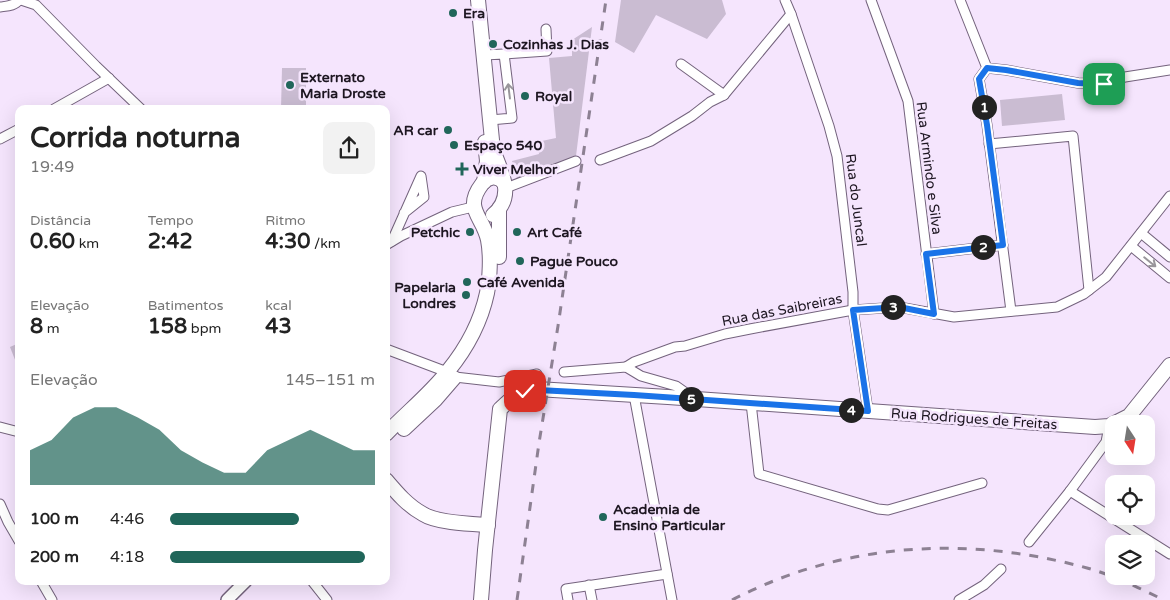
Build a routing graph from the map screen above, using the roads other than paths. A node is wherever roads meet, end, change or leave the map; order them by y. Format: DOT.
graph roads {
  1 [pos="20,0"];
  2 [pos="469,0"];
  3 [pos="478,0"];
  4 [pos="785,0"];
  5 [pos="871,0"];
  6 [pos="960,0"];
  7 [pos="0,7"];
  8 [pos="791,14"];
  9 [pos="546,29"];
  10 [pos="504,54"];
  11 [pos="484,55"];
  12 [pos="681,64"];
  13 [pos="987,68"];
  14 [pos="1170,70"];
  15 [pos="109,78"];
  16 [pos="724,95"];
  17 [pos="61,105"];
  18 [pos="137,105"];
  19 [pos="490,120"];
  20 [pos="15,131"];
  21 [pos="0,139"];
  22 [pos="990,144"];
  23 [pos="600,160"];
  24 [pos="576,161"];
  25 [pos="484,182"];
  26 [pos="505,185"];
  27 [pos="1170,196"];
  28 [pos="499,209"];
  29 [pos="476,211"];
  30 [pos="404,213"];
  31 [pos="1141,233"];
  32 [pos="390,241"];
  33 [pos="390,242"];
  34 [pos="1003,245"];
  35 [pos="1131,246"];
  36 [pos="926,254"];
  37 [pos="1170,257"];
  38 [pos="1170,278"];
  39 [pos="1090,290"];
  40 [pos="853,310"];
  41 [pos="1012,311"];
  42 [pos="934,314"];
  43 [pos="390,351"];
  44 [pos="1170,365"];
  45 [pos="626,367"];
  46 [pos="564,372"];
  47 [pos="451,374"];
  48 [pos="537,374"];
  49 [pos="634,395"];
  50 [pos="695,399"];
  51 [pos="751,403"];
  52 [pos="868,411"];
  53 [pos="1130,415"];
  54 [pos="1105,426"];
  55 [pos="0,427"];
  56 [pos="390,430"];
  57 [pos="15,431"];
  58 [pos="390,441"];
  59 [pos="1105,443"];
  60 [pos="982,483"];
  61 [pos="390,485"];
  62 [pos="1070,491"];
  63 [pos="0,504"];
  64 [pos="488,525"];
  65 [pos="15,534"];
  66 [pos="1029,542"];
  67 [pos="1169,552"];
  68 [pos="1001,569"];
  69 [pos="667,574"];
  70 [pos="43,585"];
  71 [pos="242,585"];
  72 [pos="315,585"];
  73 [pos="589,586"];
  74 [pos="52,600"];
  75 [pos="227,600"];
  76 [pos="327,600"];
  77 [pos="481,600"];
  78 [pos="568,600"];
  79 [pos="592,600"];
  80 [pos="672,600"];
  81 [pos="958,600"];
  1 -- 7 [label="street"];
  1 -- 15 [label="street"];
  2 -- 25 [label="main road"];
  3 -- 11 [label="main road"];
  4 -- 8 [label="street, Rua do Juncal"];
  5 -- 36 [label="street, Rua Armindo e Silva"];
  6 -- 13 [label="street"];
  8 -- 16 [label="street"];
  8 -- 40 [label="street, Rua do Juncal"];
  9 -- 10 [label="street"];
  10 -- 11 [label="street"];
  19 -- 10 [label="street, one-way"];
  11 -- 19 [label="main road"];
  12 -- 16 [label="street"];
  13 -- 14 [label="street"];
  13 -- 22 [label="street"];
  15 -- 17 [label="street"];
  15 -- 18 [label="street"];
  16 -- 23 [label="street"];
  19 -- 26 [label="main road"];
  20 -- 21 [label="street"];
  22 -- 34 [label="street"];
  22 -- 39 [label="street"];
  24 -- 26 [label="street"];
  25 -- 26 [label="main road"];
  25 -- 29 [label="main road"];
  26 -- 28 [label="main road"];
  27 -- 31 [label="street, Rua das Saibreiras"];
  28 -- 29 [label="main road"];
  28 -- 47 [label="main road"];
  29 -- 33 [label="street"];
  29 -- 47 [label="main road"];
  30 -- 32 [label="street"];
  31 -- 35 [label="street, Rua das Saibreiras"];
  31 -- 37 [label="street"];
  34 -- 36 [label="street"];
  34 -- 41 [label="street"];
  35 -- 38 [label="street, one-way"];
  35 -- 39 [label="street, Rua das Saibreiras"];
  36 -- 42 [label="street, Rua Armindo e Silva"];
  39 -- 41 [label="street, Rua das Saibreiras"];
  40 -- 42 [label="street, Rua das Saibreiras"];
  40 -- 45 [label="street, Rua das Saibreiras"];
  40 -- 52 [label="street, Rua do Juncal"];
  41 -- 42 [label="street, Rua das Saibreiras"];
  43 -- 47 [label="street"];
  44 -- 53 [label="main road, Rua Rodrigues de Freitas"];
  45 -- 46 [label="street"];
  45 -- 50 [label="street"];
  47 -- 48 [label="street"];
  47 -- 56 [label="main road"];
  47 -- 58 [label="main road"];
  49 -- 50 [label="main road, Rua Rodrigues de Freitas"];
  49 -- 64 [label="main road, Rua Rodrigues de Freitas"];
  49 -- 69 [label="street"];
  50 -- 51 [label="main road, Rua Rodrigues de Freitas"];
  51 -- 52 [label="main road, Rua Rodrigues de Freitas"];
  51 -- 60 [label="street"];
  52 -- 54 [label="main road, Rua Rodrigues de Freitas"];
  55 -- 57 [label="street"];
  59 -- 62 [label="street"];
  61 -- 64 [label="main road"];
  62 -- 66 [label="street"];
  62 -- 67 [label="street"];
  63 -- 65 [label="street"];
  64 -- 77 [label="main road, Rua Rodrigues de Freitas"];
  68 -- 81 [label="street"];
  69 -- 73 [label="street"];
  69 -- 80 [label="street"];
  70 -- 74 [label="street"];
  71 -- 75 [label="street"];
  72 -- 76 [label="street"];
  73 -- 78 [label="street"];
  73 -- 79 [label="street"];
}
